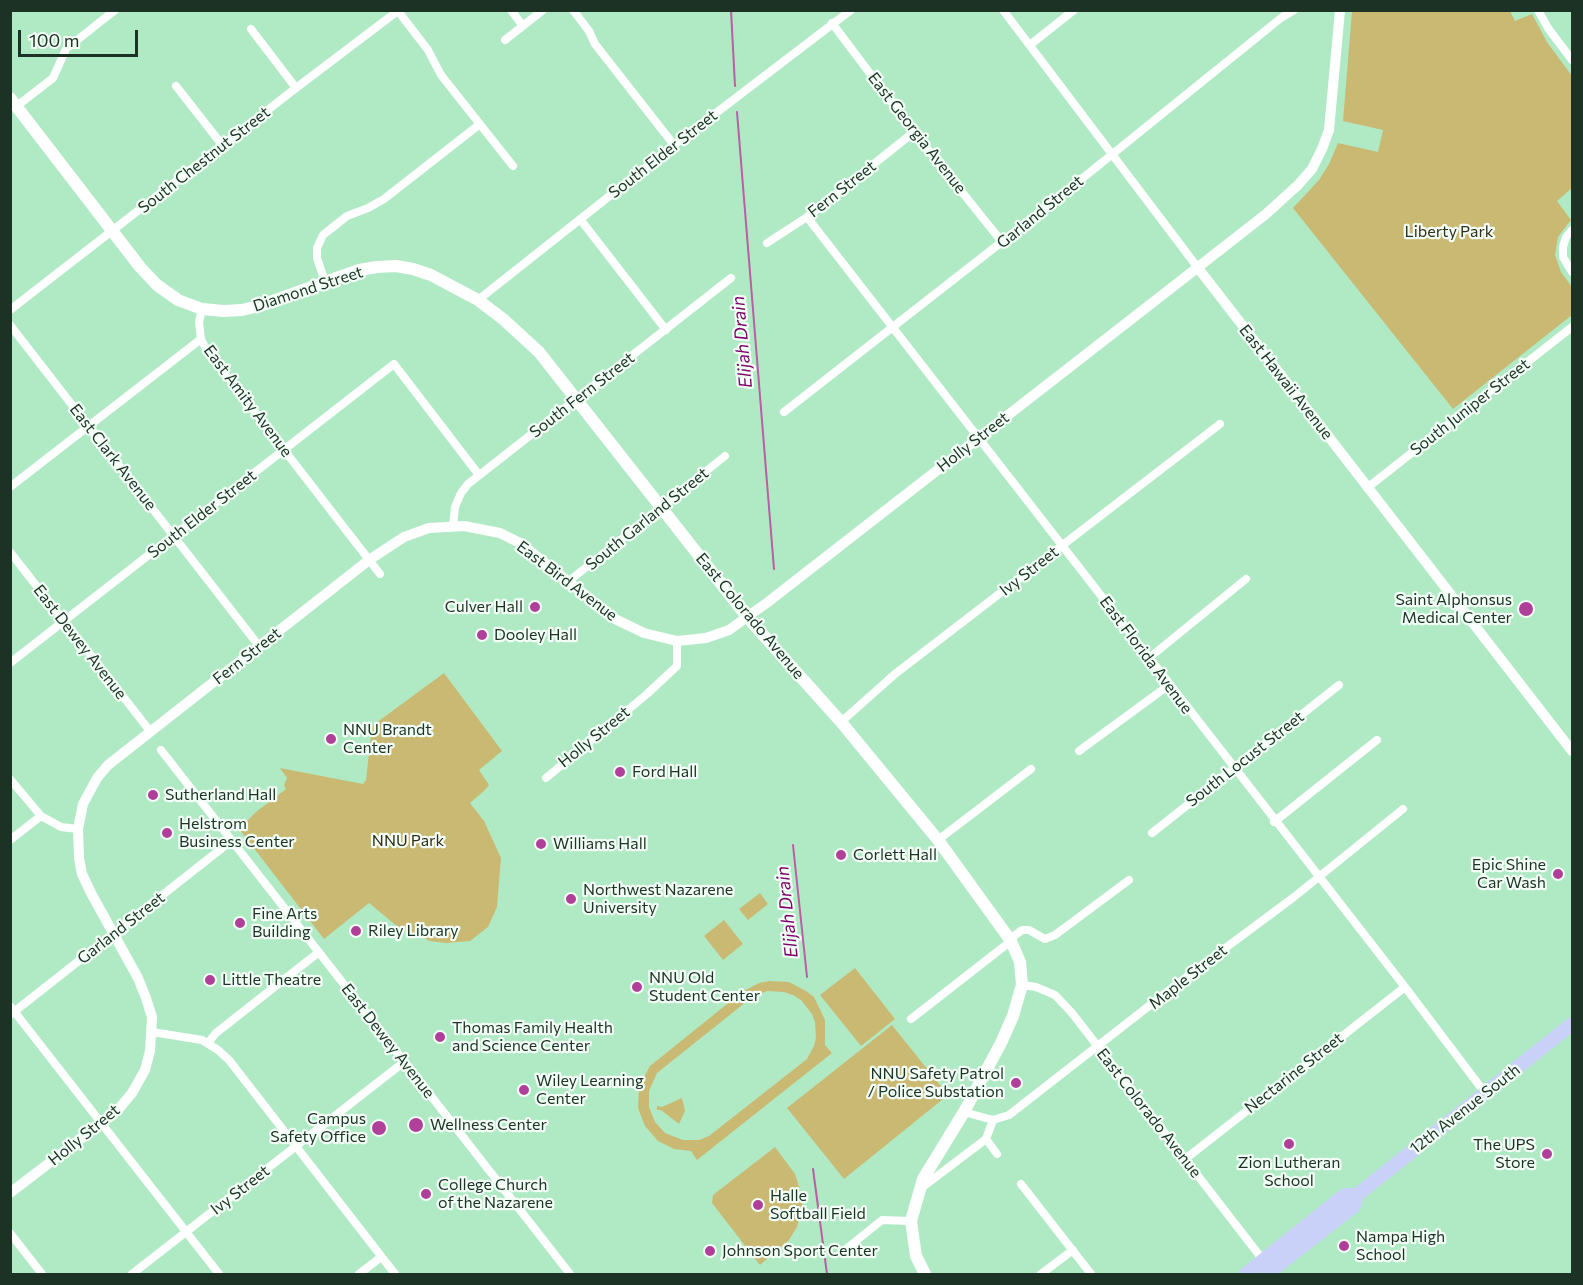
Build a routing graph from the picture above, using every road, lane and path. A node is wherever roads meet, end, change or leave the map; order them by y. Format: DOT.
graph roads {
  1 [pos="115,10"];
  2 [pos="511,10"];
  3 [pos="543,10"];
  4 [pos="573,10"];
  5 [pos="850,10"];
  6 [pos="1003,10"];
  7 [pos="1074,10"];
  8 [pos="1294,10"];
  9 [pos="1340,10"];
  10 [pos="1538,10"];
  11 [pos="398,11"];
  12 [pos="832,23"];
  13 [pos="523,26"];
  14 [pos="251,29"];
  15 [pos="505,40"];
  16 [pos="1030,45"];
  17 [pos="1572,60"];
  18 [pos="176,86"];
  19 [pos="296,88"];
  20 [pos="14,102"];
  21 [pos="480,124"];
  22 [pos="914,132"];
  23 [pos="674,145"];
  24 [pos="223,146"];
  25 [pos="1110,155"];
  26 [pos="513,166"];
  27 [pos="807,217"];
  28 [pos="580,219"];
  29 [pos="1572,230"];
  30 [pos="113,231"];
  31 [pos="1002,242"];
  32 [pos="767,243"];
  33 [pos="1198,268"];
  34 [pos="1572,272"];
  35 [pos="731,278"];
  36 [pos="325,282"];
  37 [pos="478,300"];
  38 [pos="202,309"];
  39 [pos="10,310"];
  40 [pos="10,325"];
  41 [pos="1572,327"];
  42 [pos="893,328"];
  43 [pos="666,330"];
  44 [pos="201,339"];
  45 [pos="578,399"];
  46 [pos="784,412"];
  47 [pos="1220,424"];
  48 [pos="89,427"];
  49 [pos="977,439"];
  50 [pos="284,450"];
  51 [pos="725,456"];
  52 [pos="479,475"];
  53 [pos="10,487"];
  54 [pos="1367,488"];
  55 [pos="662,507"];
  56 [pos="453,526"];
  57 [pos="174,536"];
  58 [pos="1061,546"];
  59 [pos="10,552"];
  60 [pos="369,560"];
  61 [pos="380,574"];
  62 [pos="1246,579"];
  63 [pos="569,581"];
  64 [pos="748,618"];
  65 [pos="64,621"];
  66 [pos="677,641"];
  67 [pos="259,646"];
  68 [pos="1149,658"];
  69 [pos="10,663"];
  70 [pos="1169,685"];
  71 [pos="1339,685"];
  72 [pos="841,722"];
  73 [pos="150,731"];
  74 [pos="1377,740"];
  75 [pos="161,750"];
  76 [pos="1079,751"];
  77 [pos="1572,751"];
  78 [pos="1234,768"];
  79 [pos="1031,769"];
  80 [pos="546,778"];
  81 [pos="10,779"];
  82 [pos="1403,809"];
  83 [pos="41,816"];
  84 [pos="1274,822"];
  85 [pos="78,829"];
  86 [pos="1152,833"];
  87 [pos="10,840"];
  88 [pos="938,840"];
  89 [pos="231,841"];
  90 [pos="1318,877"];
  91 [pos="1129,880"];
  92 [pos="113,934"];
  93 [pos="1011,940"];
  94 [pos="319,952"];
  95 [pos="1022,985"];
  96 [pos="1405,987"];
  97 [pos="12,1011"];
  98 [pos="911,1019"];
  99 [pos="1572,1024"];
  100 [pos="153,1032"];
  101 [pos="208,1043"];
  102 [pos="1098,1048"];
  103 [pos="404,1062"];
  104 [pos="1485,1094"];
  105 [pos="964,1112"];
  106 [pos="993,1120"];
  107 [pos="102,1124"];
  108 [pos="986,1139"];
  109 [pos="296,1147"];
  110 [pos="997,1154"];
  111 [pos="1184,1160"];
  112 [pos="1021,1184"];
  113 [pos="920,1190"];
  114 [pos="10,1193"];
  115 [pos="1357,1195"];
  116 [pos="911,1221"];
  117 [pos="186,1232"];
  118 [pos="10,1233"];
  119 [pos="846,1249"];
  120 [pos="1073,1251"];
  121 [pos="381,1257"];
  122 [pos="1263,1260"];
  123 [pos="42,1275"];
  124 [pos="132,1275"];
  125 [pos="219,1275"];
  126 [pos="359,1275"];
  127 [pos="395,1275"];
  128 [pos="570,1275"];
  129 [pos="925,1275"];
  130 [pos="1041,1275"];
  131 [pos="1091,1275"];
  132 [pos="1246,1275"];
  133 [pos="1267,1275"];
  1 -- 20 [label="street"];
  2 -- 13 [label="street"];
  3 -- 13 [label="street"];
  4 -- 23 [label="street"];
  5 -- 12 [label="street, South Elder Street"];
  6 -- 16 [label="street, East Hawaii Avenue"];
  7 -- 16 [label="street"];
  8 -- 25 [label="street, Garland Street"];
  9 -- 33 [label="street, Holly Street"];
  10 -- 17 [label="street"];
  11 -- 19 [label="street, South Chestnut Street"];
  11 -- 21 [label="street"];
  12 -- 22 [label="street, East Georgia Avenue"];
  12 -- 23 [label="street, South Elder Street"];
  13 -- 15 [label="street"];
  14 -- 19 [label="street"];
  16 -- 25 [label="street, East Hawaii Avenue"];
  18 -- 24 [label="street"];
  19 -- 24 [label="street, South Chestnut Street"];
  20 -- 30 [label="main road"];
  21 -- 26 [label="street"];
  21 -- 36 [label="street"];
  22 -- 27 [label="street, Fern Street"];
  22 -- 31 [label="street, East Georgia Avenue"];
  23 -- 28 [label="street, South Elder Street"];
  24 -- 30 [label="street, South Chestnut Street"];
  25 -- 31 [label="street, Garland Street"];
  25 -- 33 [label="street, East Hawaii Avenue"];
  27 -- 32 [label="street, Fern Street"];
  27 -- 42 [label="street, East Florida Avenue"];
  28 -- 37 [label="street, South Elder Street"];
  28 -- 43 [label="street"];
  29 -- 34 [label="street"];
  30 -- 38 [label="main road"];
  30 -- 39 [label="street, South Chestnut Street"];
  31 -- 42 [label="street, Garland Street"];
  33 -- 49 [label="street, Holly Street"];
  33 -- 54 [label="street, East Hawaii Avenue"];
  35 -- 43 [label="street, South Fern Street"];
  36 -- 37 [label="main road, Diamond Street"];
  36 -- 38 [label="main road, Diamond Street"];
  37 -- 45 [label="main road, East Colorado Avenue"];
  38 -- 44 [label="street, East Amity Avenue"];
  40 -- 48 [label="street, East Clark Avenue"];
  41 -- 54 [label="street, South Juniper Street"];
  42 -- 46 [label="street, Garland Street"];
  42 -- 49 [label="street, East Florida Avenue"];
  43 -- 45 [label="street, South Fern Street"];
  44 -- 48 [label="street"];
  44 -- 50 [label="street, East Amity Avenue"];
  45 -- 52 [label="street, South Fern Street"];
  45 -- 55 [label="main road, East Colorado Avenue"];
  47 -- 58 [label="street, Ivy Street"];
  48 -- 53 [label="street"];
  48 -- 57 [label="street, East Clark Avenue"];
  49 -- 58 [label="street, East Florida Avenue"];
  49 -- 64 [label="street, Holly Street"];
  50 -- 52 [label="street, South Elder Street"];
  50 -- 57 [label="street, South Elder Street"];
  50 -- 60 [label="street, East Amity Avenue"];
  51 -- 55 [label="street, South Garland Street"];
  52 -- 56 [label="street, South Fern Street"];
  54 -- 77 [label="street, East Hawaii Avenue"];
  55 -- 63 [label="street, South Garland Street"];
  55 -- 64 [label="main road, East Colorado Avenue"];
  56 -- 60 [label="street, Fern Street"];
  56 -- 63 [label="street, East Bird Avenue"];
  57 -- 65 [label="street, South Elder Street"];
  57 -- 67 [label="street, East Clark Avenue"];
  58 -- 68 [label="street, East Florida Avenue"];
  58 -- 72 [label="street, Ivy Street"];
  59 -- 65 [label="street, East Dewey Avenue"];
  60 -- 61 [label="street, East Amity Avenue"];
  60 -- 67 [label="street, Fern Street"];
  62 -- 68 [label="street"];
  63 -- 66 [label="street, East Bird Avenue"];
  64 -- 66 [label="street, East Bird Avenue"];
  64 -- 72 [label="main road, East Colorado Avenue"];
  65 -- 69 [label="street, South Elder Street"];
  65 -- 73 [label="street, East Dewey Avenue"];
  66 -- 80 [label="street, Holly Street"];
  67 -- 73 [label="street, Fern Street"];
  68 -- 70 [label="street, East Florida Avenue"];
  70 -- 76 [label="street"];
  70 -- 78 [label="street, East Florida Avenue"];
  71 -- 78 [label="street, South Locust Street"];
  72 -- 88 [label="main road, East Colorado Avenue"];
  73 -- 85 [label="street, Fern Street"];
  74 -- 84 [label="street"];
  75 -- 89 [label="street, East Dewey Avenue"];
  78 -- 84 [label="street, East Florida Avenue"];
  78 -- 86 [label="street, South Locust Street"];
  79 -- 88 [label="street"];
  81 -- 83 [label="street"];
  82 -- 90 [label="street, Maple Street"];
  83 -- 85 [label="street"];
  83 -- 87 [label="street"];
  84 -- 90 [label="street, East Florida Avenue"];
  85 -- 92 [label="street, Fern Street"];
  88 -- 93 [label="main road, East Colorado Avenue"];
  89 -- 92 [label="street, Garland Street"];
  89 -- 94 [label="street, East Dewey Avenue"];
  90 -- 96 [label="street, East Florida Avenue"];
  90 -- 102 [label="street, Maple Street"];
  91 -- 93 [label="street"];
  92 -- 97 [label="street, Garland Street"];
  92 -- 100 [label="street, Fern Street"];
  93 -- 95 [label="main road"];
  93 -- 98 [label="street"];
  94 -- 101 [label="street"];
  94 -- 103 [label="street, East Dewey Avenue"];
  95 -- 102 [label="street, East Colorado Avenue"];
  95 -- 105 [label="main road"];
  96 -- 104 [label="street, East Florida Avenue"];
  96 -- 111 [label="street, Nectarine Street"];
  97 -- 107 [label="street"];
  99 -- 104 [label="main road, 12th Avenue South"];
  100 -- 101 [label="street"];
  100 -- 107 [label="street, Holly Street"];
  101 -- 109 [label="street"];
  102 -- 106 [label="street, Maple Street"];
  102 -- 111 [label="street, East Colorado Avenue"];
  103 -- 109 [label="street, Ivy Street"];
  103 -- 128 [label="street, East Dewey Avenue"];
  104 -- 115 [label="main road, 12th Avenue South"];
  105 -- 106 [label="street"];
  105 -- 113 [label="main road"];
  106 -- 108 [label="street"];
  107 -- 114 [label="street, Holly Street"];
  107 -- 117 [label="street"];
  108 -- 110 [label="street"];
  108 -- 113 [label="street"];
  109 -- 117 [label="street, Ivy Street"];
  109 -- 121 [label="street"];
  111 -- 122 [label="street, East Colorado Avenue"];
  112 -- 120 [label="street"];
  113 -- 116 [label="main road"];
  115 -- 122 [label="main road, 12th Avenue South"];
  115 -- 133 [label="main road, 12th Avenue South"];
  116 -- 119 [label="street"];
  116 -- 129 [label="main road"];
  117 -- 124 [label="street, Ivy Street"];
  117 -- 125 [label="street"];
  118 -- 123 [label="street"];
  120 -- 130 [label="street"];
  120 -- 131 [label="street"];
  121 -- 126 [label="street"];
  121 -- 127 [label="street"];
  122 -- 132 [label="main road, 12th Avenue South"];
}
